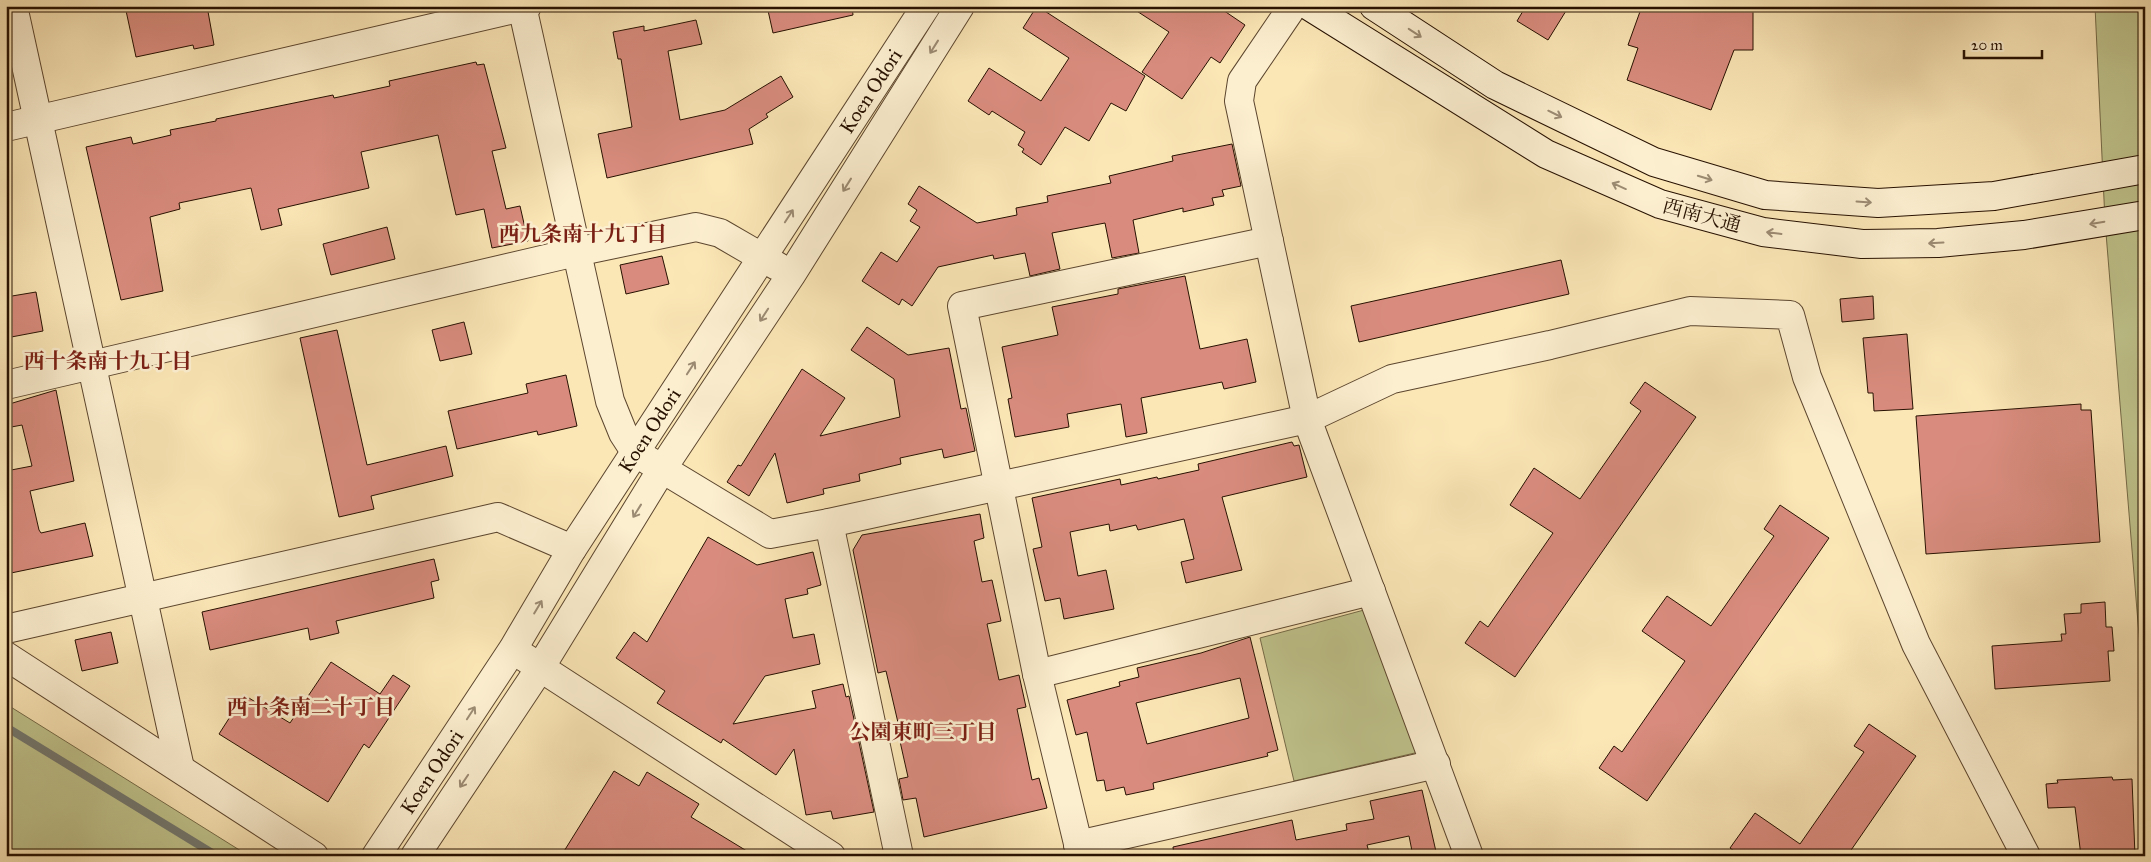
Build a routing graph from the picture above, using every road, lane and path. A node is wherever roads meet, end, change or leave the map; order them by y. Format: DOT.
graph roads {
  1 [pos="13,6"];
  2 [pos="926,6"];
  3 [pos="960,6"];
  4 [pos="1293,6"];
  5 [pos="1309,6"];
  6 [pos="1374,6"];
  7 [pos="524,7"];
  8 [pos="38,120"];
  9 [pos="6,127"];
  10 [pos="2145,169"];
  11 [pos="2145,215"];
  12 [pos="1269,241"];
  13 [pos="576,252"];
  14 [pos="762,257"];
  15 [pos="790,275"];
  16 [pos="90,366"];
  17 [pos="6,385"];
  18 [pos="1307,418"];
  19 [pos="636,453"];
  20 [pos="662,469"];
  21 [pos="998,485"];
  22 [pos="829,523"];
  23 [pos="572,549"];
  24 [pos="1371,592"];
  25 [pos="144,599"];
  26 [pos="6,629"];
  27 [pos="513,649"];
  28 [pos="6,656"];
  29 [pos="540,668"];
  30 [pos="1037,674"];
  31 [pos="1436,764"];
  32 [pos="180,768"];
  33 [pos="1079,850"];
  34 [pos="314,856"];
  35 [pos="376,856"];
  36 [pos="415,856"];
  37 [pos="831,856"];
  38 [pos="899,856"];
  39 [pos="1470,856"];
  40 [pos="2026,856"];
  1 -- 8 [label="street"];
  14 -- 2 [label="street, Koen Odori, one-way"];
  3 -- 15 [label="street, Koen Odori, one-way"];
  4 -- 12 [label="street"];
  11 -- 5 [label="street, 西南大通, one-way"];
  6 -- 10 [label="street, 西南大通, one-way"];
  7 -- 8 [label="street"];
  7 -- 13 [label="street"];
  8 -- 9 [label="street"];
  8 -- 16 [label="street"];
  12 -- 18 [label="street"];
  12 -- 21 [label="street"];
  13 -- 14 [label="street"];
  13 -- 16 [label="street"];
  13 -- 19 [label="street"];
  14 -- 15 [label="street"];
  19 -- 14 [label="street, Koen Odori, one-way"];
  15 -- 20 [label="street, Koen Odori, one-way"];
  16 -- 17 [label="street"];
  16 -- 25 [label="street"];
  18 -- 21 [label="street"];
  18 -- 24 [label="street"];
  18 -- 40 [label="street"];
  19 -- 20 [label="street"];
  19 -- 23 [label="street, Koen Odori"];
  20 -- 22 [label="street"];
  20 -- 29 [label="street, Koen Odori, one-way"];
  21 -- 22 [label="street"];
  21 -- 30 [label="street"];
  22 -- 38 [label="street"];
  23 -- 25 [label="street"];
  27 -- 23 [label="street, Koen Odori, one-way"];
  24 -- 30 [label="street"];
  24 -- 31 [label="street"];
  25 -- 26 [label="street"];
  25 -- 32 [label="street"];
  27 -- 29 [label="street"];
  35 -- 27 [label="street, Koen Odori, one-way"];
  28 -- 32 [label="street"];
  29 -- 36 [label="street, Koen Odori, one-way"];
  29 -- 37 [label="street"];
  30 -- 33 [label="street"];
  31 -- 33 [label="street"];
  31 -- 39 [label="street"];
  32 -- 34 [label="street"];
}
